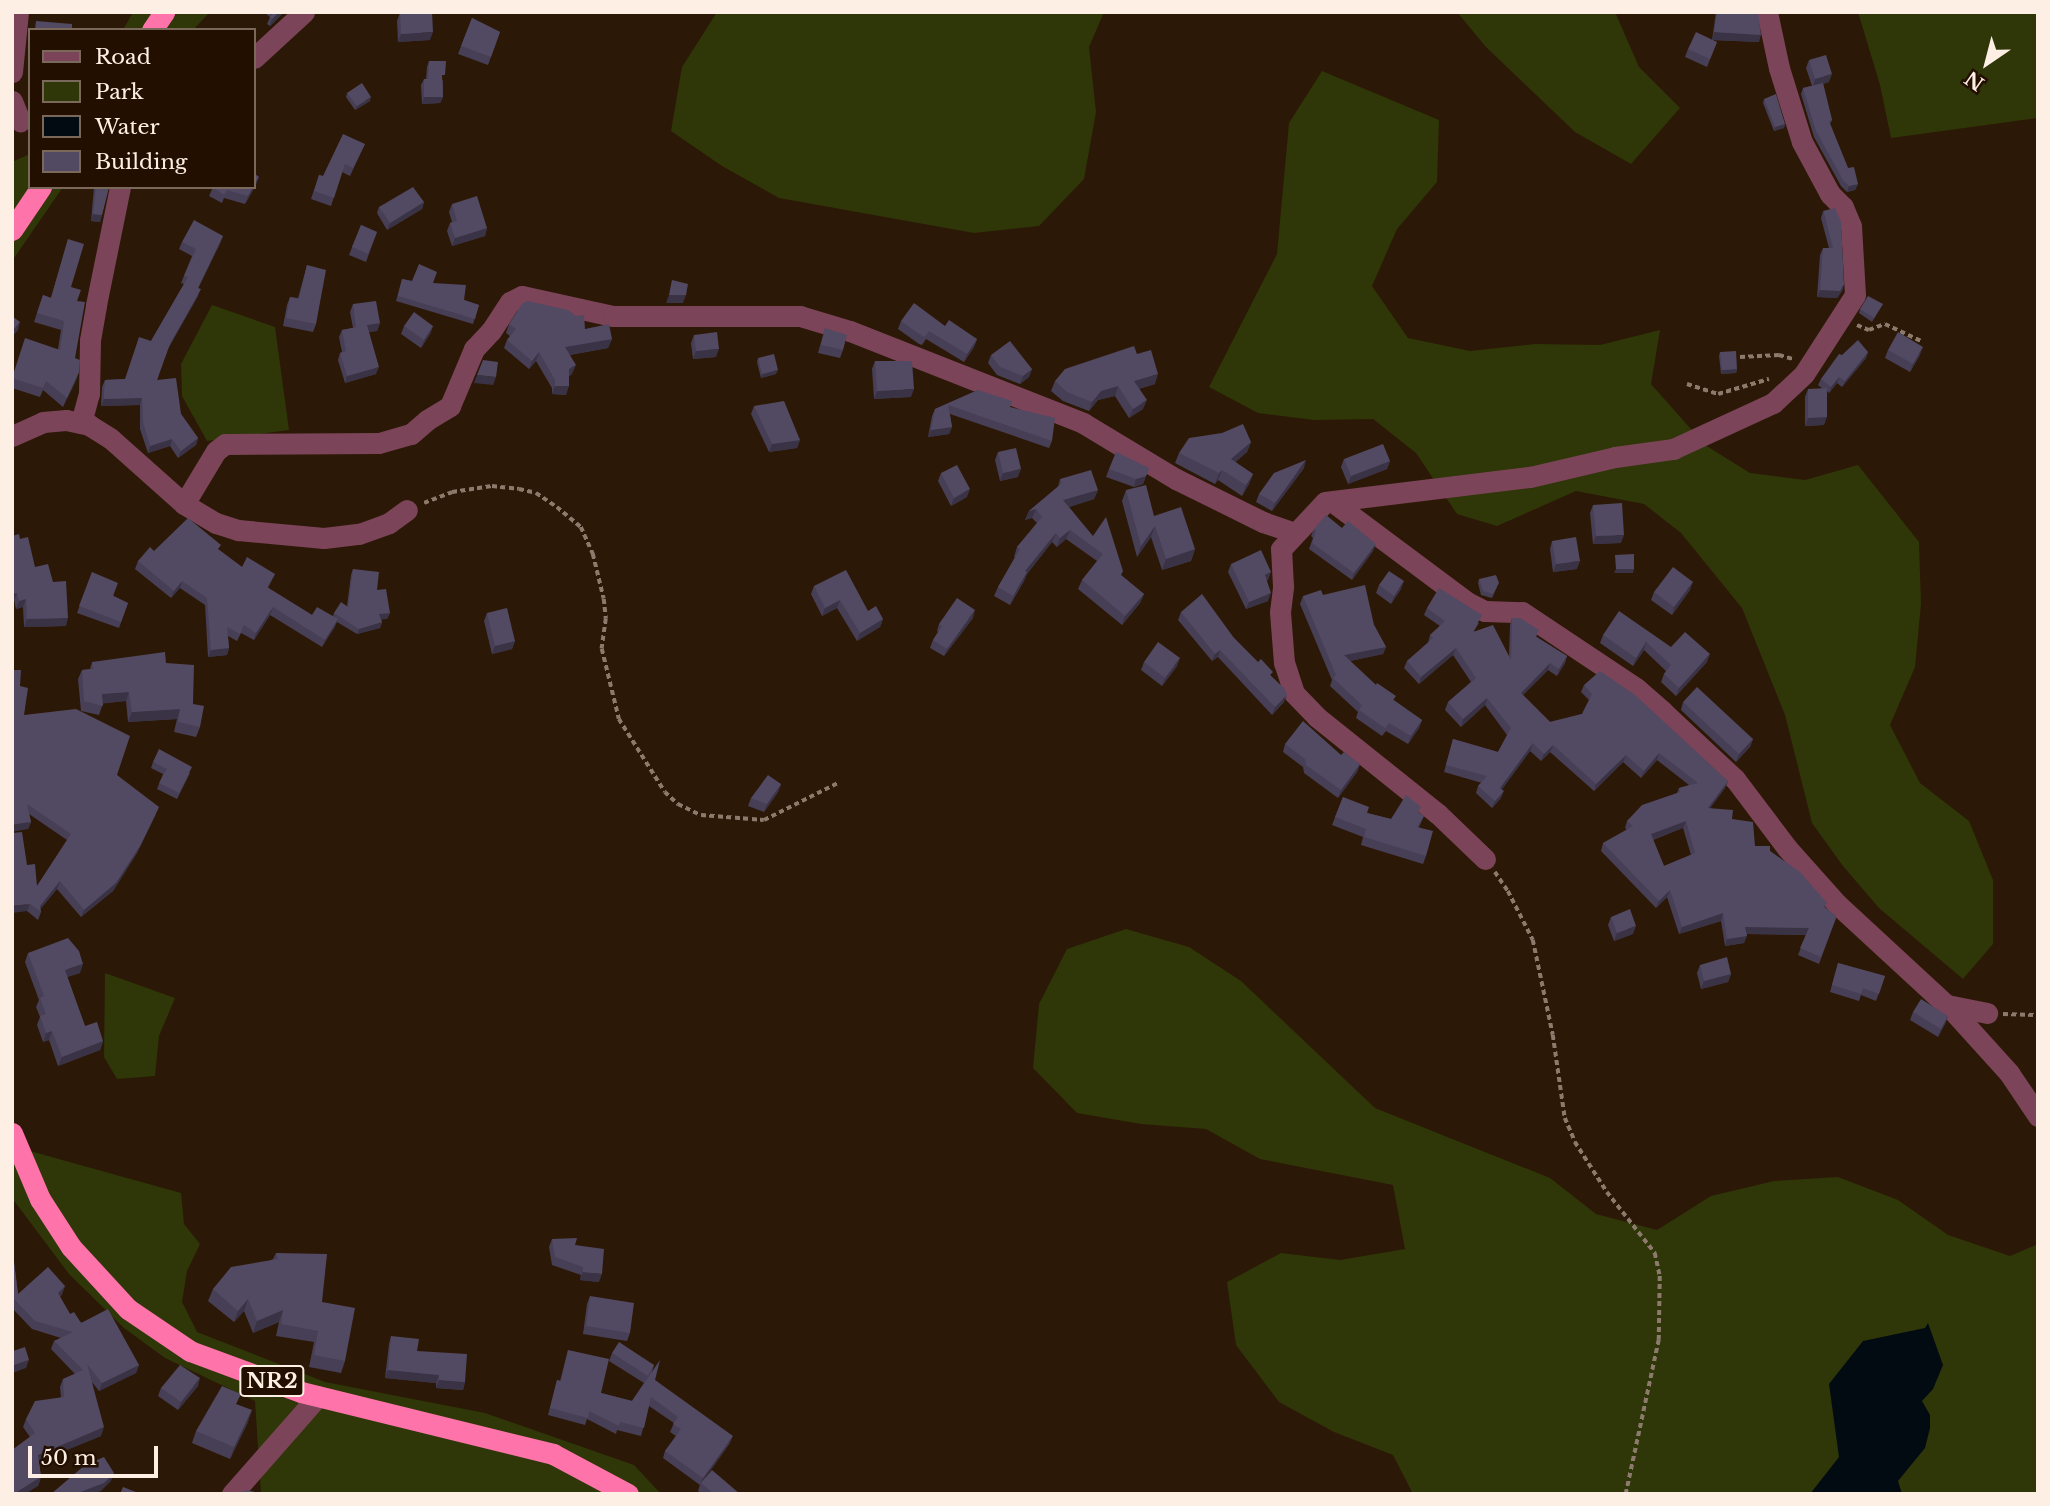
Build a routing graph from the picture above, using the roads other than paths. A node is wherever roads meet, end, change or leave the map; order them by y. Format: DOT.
graph roads {
  1 [pos="18,12"];
  2 [pos="164,12"];
  3 [pos="304,12"];
  4 [pos="1767,12"];
  5 [pos="153,28"];
  6 [pos="256,56"];
  7 [pos="12,72"];
  8 [pos="12,101"];
  9 [pos="21,122"];
  10 [pos="40,189"];
  11 [pos="120,189"];
  12 [pos="12,230"];
  13 [pos="81,424"];
  14 [pos="12,436"];
  15 [pos="1333,502"];
  16 [pos="184,504"];
  17 [pos="407,510"];
  18 [pos="1294,533"];
  19 [pos="1485,859"];
  20 [pos="1947,1005"];
  21 [pos="1987,1013"];
  22 [pos="2038,1116"];
  23 [pos="12,1133"];
  24 [pos="318,1396"];
  25 [pos="232,1494"];
  26 [pos="628,1494"];
  1 -- 7 [label="street"];
  2 -- 5 [label="highway"];
  3 -- 6 [label="street"];
  4 -- 15 [label="street"];
  8 -- 9 [label="street"];
  10 -- 12 [label="highway"];
  11 -- 13 [label="street"];
  13 -- 14 [label="street"];
  13 -- 16 [label="street"];
  15 -- 18 [label="street"];
  15 -- 20 [label="street"];
  16 -- 17 [label="street"];
  16 -- 18 [label="street"];
  18 -- 19 [label="street"];
  20 -- 21 [label="street"];
  20 -- 22 [label="street"];
  23 -- 24 [label="highway, NR2"];
  24 -- 25 [label="street"];
  24 -- 26 [label="highway, NR2"];
}
